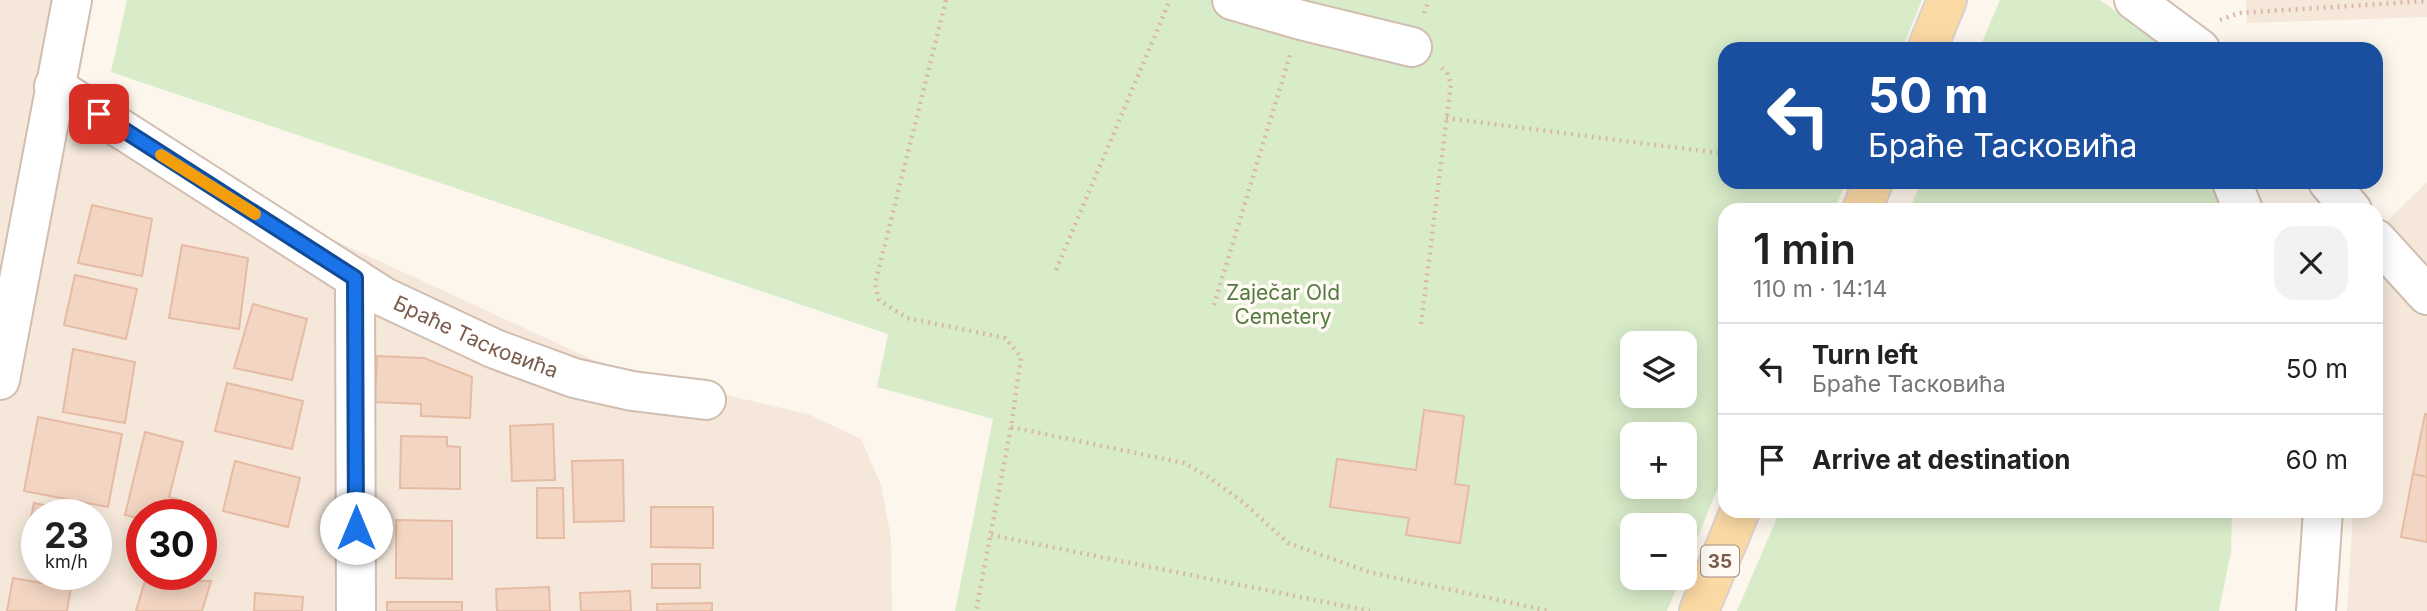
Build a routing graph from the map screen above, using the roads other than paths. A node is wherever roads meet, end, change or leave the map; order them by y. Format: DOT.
graph roads {
  1 [pos="72,0"];
  2 [pos="1233,0"];
  3 [pos="1947,0"];
  4 [pos="2134,0"];
  5 [pos="1930,42"];
  6 [pos="2186,42"];
  7 [pos="1412,47"];
  8 [pos="54,86"];
  9 [pos="2334,189"];
  10 [pos="2346,203"];
  11 [pos="2383,247"];
  12 [pos="355,278"];
  13 [pos="2427,296"];
  14 [pos="0,380"];
  15 [pos="706,400"];
  16 [pos="1737,518"];
  17 [pos="2323,518"];
  18 [pos="356,611"];
  19 [pos="1699,611"];
  20 [pos="2316,611"];
  1 -- 8 [label="street"];
  2 -- 7 [label="street"];
  3 -- 5 [label="main road"];
  4 -- 6 [label="street"];
  8 -- 12 [label="street, Браће Тасковића"];
  8 -- 14 [label="street"];
  9 -- 10 [label="street"];
  11 -- 13 [label="street"];
  12 -- 15 [label="street, Браће Тасковића"];
  12 -- 18 [label="street"];
  16 -- 19 [label="main road, 35"];
  17 -- 20 [label="street"];
}
